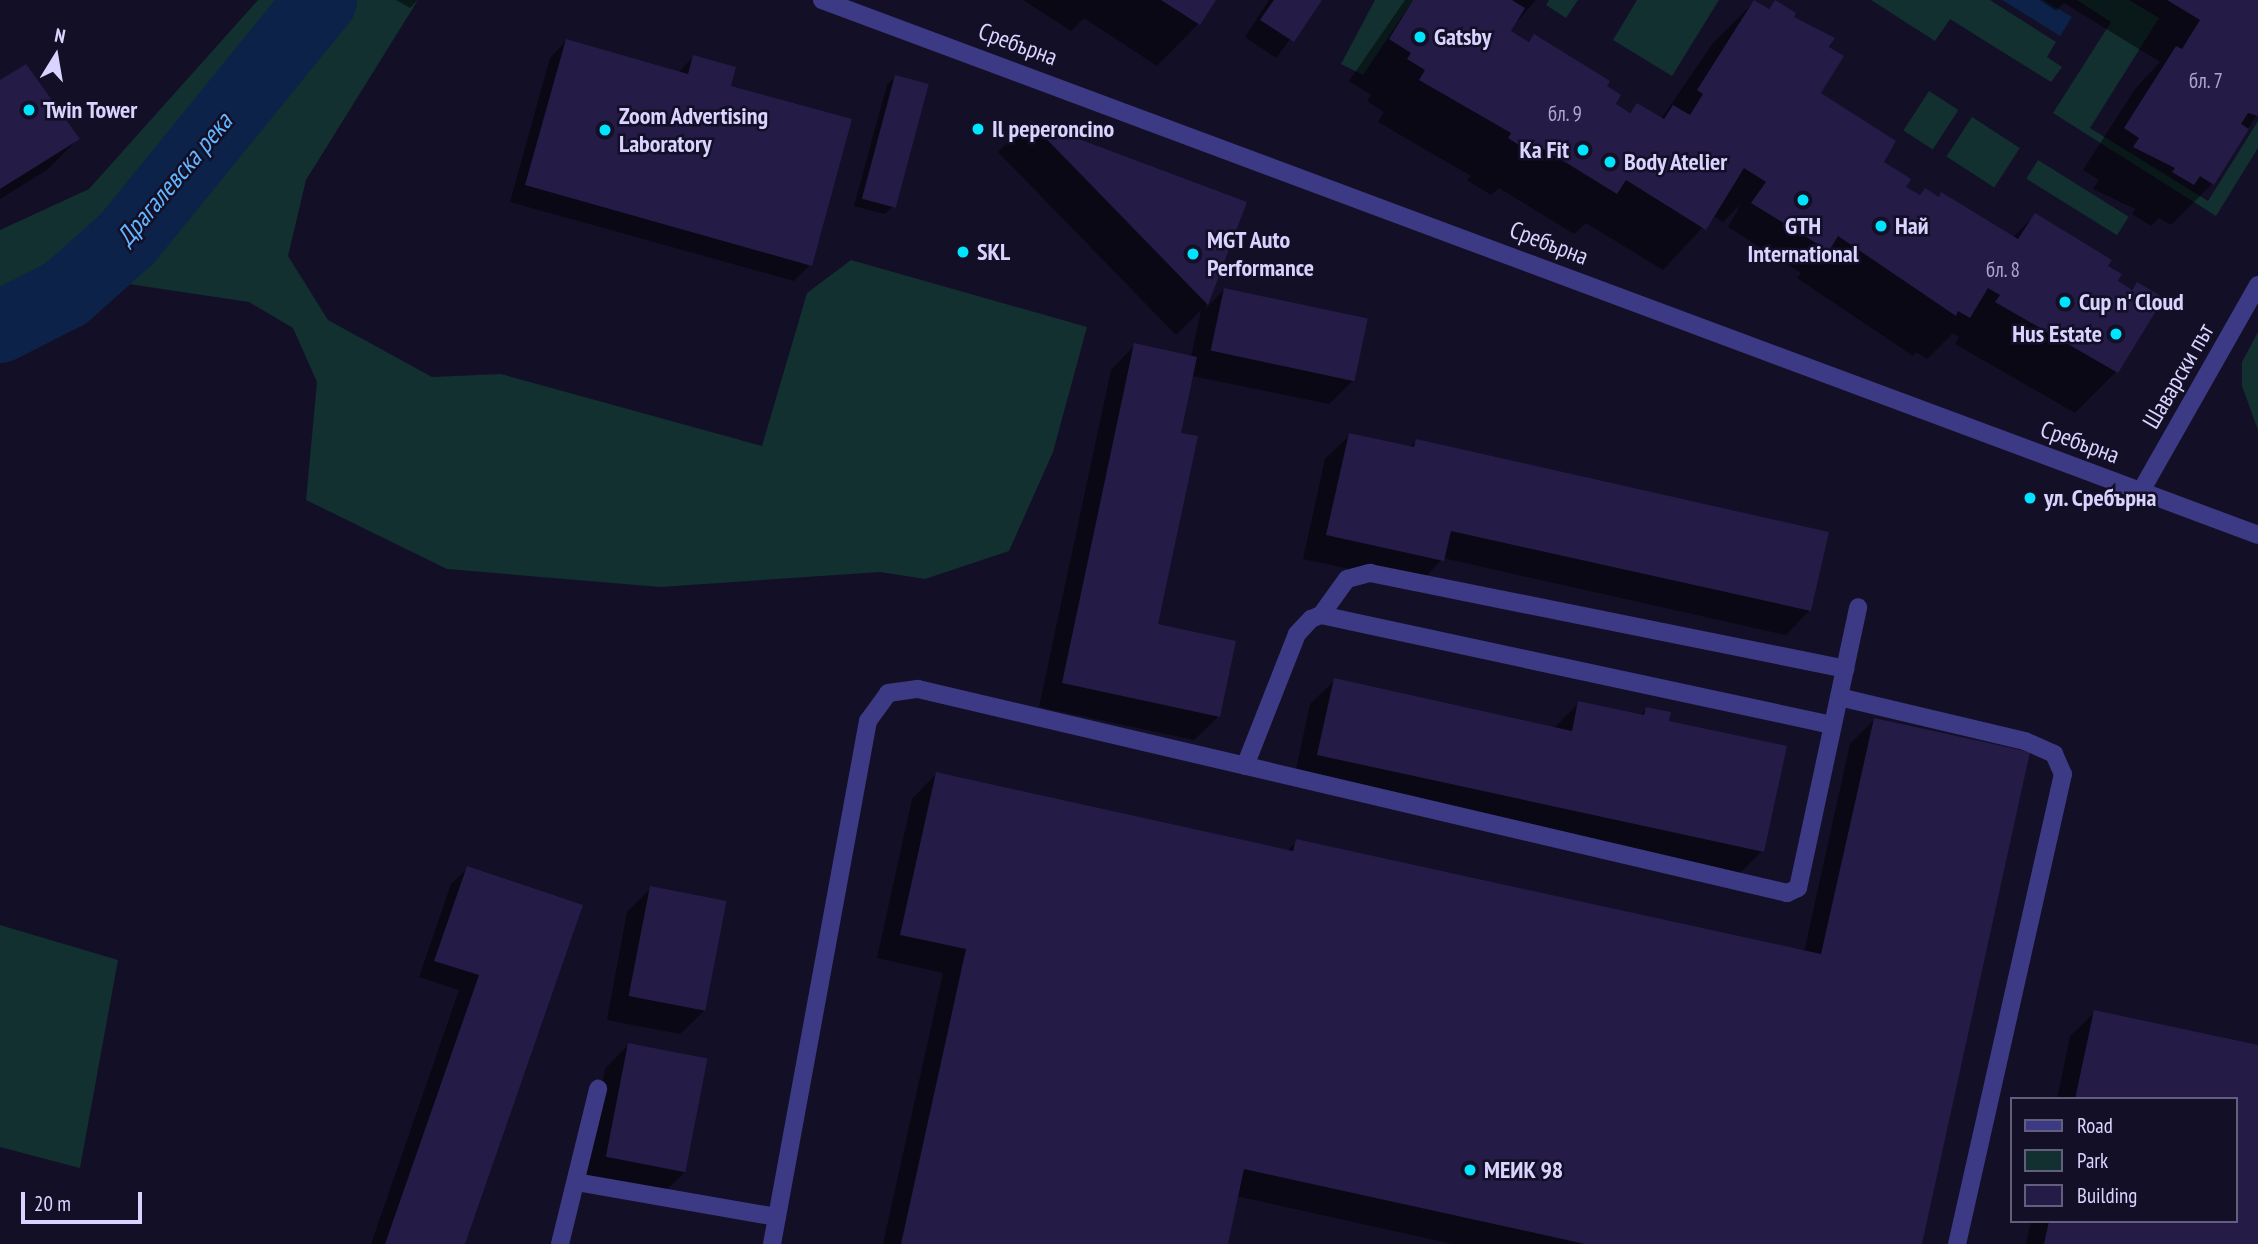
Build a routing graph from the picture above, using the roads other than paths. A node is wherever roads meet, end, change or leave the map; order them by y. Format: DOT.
graph roads {
  1 [pos="822,0"];
  2 [pos="2258,285"];
  3 [pos="2141,491"];
  4 [pos="2258,536"];
  5 [pos="1858,607"];
  6 [pos="1321,615"];
  7 [pos="1845,669"];
  8 [pos="1839,698"];
  9 [pos="1832,725"];
  10 [pos="1245,766"];
  11 [pos="598,1089"];
  12 [pos="576,1182"];
  13 [pos="777,1217"];
  14 [pos="560,1244"];
  15 [pos="772,1244"];
  16 [pos="1957,1244"];
  1 -- 3 [label="street, Сребърна"];
  2 -- 3 [label="street, Шаварски път"];
  3 -- 4 [label="street, Сребърна"];
  5 -- 7 [label="street"];
  6 -- 7 [label="street"];
  6 -- 9 [label="street"];
  6 -- 10 [label="street"];
  7 -- 8 [label="street"];
  8 -- 9 [label="street"];
  8 -- 16 [label="street"];
  9 -- 10 [label="street"];
  10 -- 13 [label="street"];
  11 -- 12 [label="street"];
  12 -- 13 [label="street"];
  12 -- 14 [label="street"];
  13 -- 15 [label="street"];
}
